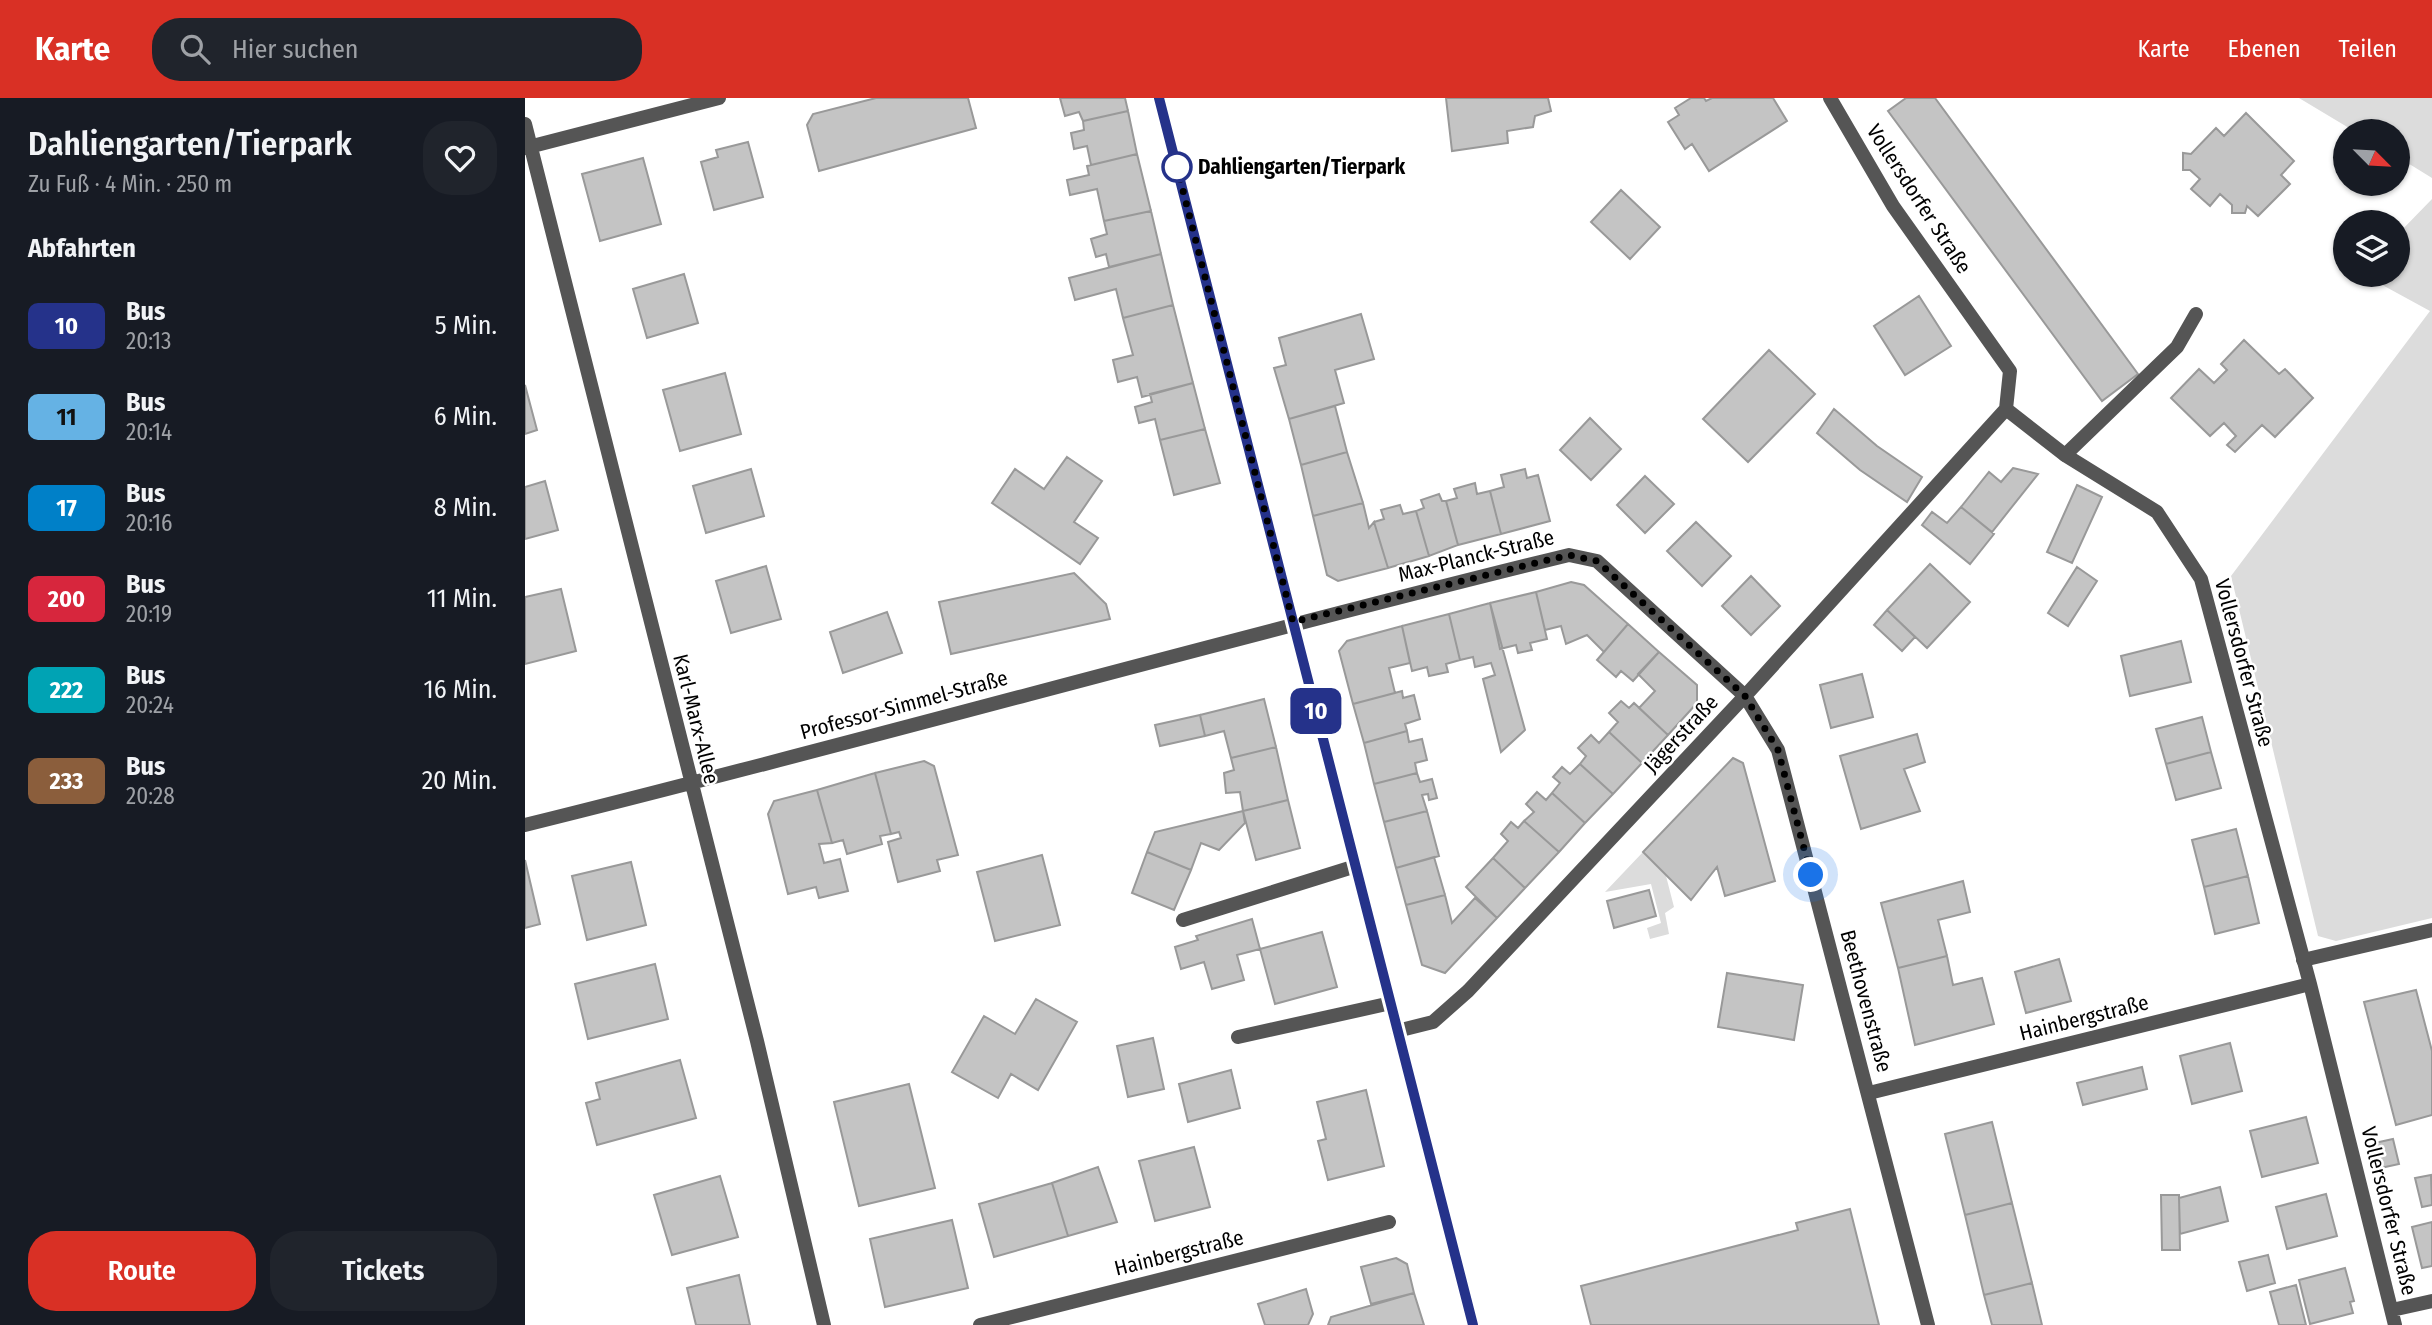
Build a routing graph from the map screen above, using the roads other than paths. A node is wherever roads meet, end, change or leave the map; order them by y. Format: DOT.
graph roads {
  1 [pos="719,98"];
  2 [pos="1159,98"];
  3 [pos="1830,98"];
  4 [pos="525,124"];
  5 [pos="528,147"];
  6 [pos="2196,314"];
  7 [pos="2006,409"];
  8 [pos="2065,455"];
  9 [pos="1293,622"];
  10 [pos="1745,696"];
  11 [pos="691,784"];
  12 [pos="525,825"];
  13 [pos="1356,866"];
  14 [pos="1183,920"];
  15 [pos="2432,930"];
  16 [pos="2303,960"];
  17 [pos="2310,984"];
  18 [pos="1391,1003"];
  19 [pos="1397,1031"];
  20 [pos="1238,1037"];
  21 [pos="1868,1093"];
  22 [pos="1389,1222"];
  23 [pos="2432,1301"];
  24 [pos="2394,1318"];
  25 [pos="824,1325"];
  26 [pos="980,1325"];
  27 [pos="1473,1325"];
  28 [pos="1928,1325"];
  1 -- 5 [label="street"];
  2 -- 9 [label="main road"];
  3 -- 7 [label="street, Vollersdorfer Straße"];
  4 -- 5 [label="street, Karl-Marx-Allee"];
  5 -- 11 [label="street, Karl-Marx-Allee"];
  6 -- 8 [label="street"];
  7 -- 8 [label="street, Vollersdorfer Straße"];
  7 -- 10 [label="street, Jägerstraße"];
  8 -- 16 [label="street, Vollersdorfer Straße"];
  9 -- 10 [label="street, Max-Planck-Straße"];
  9 -- 11 [label="street, Professor-Simmel-Straße"];
  9 -- 13 [label="main road"];
  10 -- 19 [label="street, Jägerstraße"];
  10 -- 21 [label="street, Beethovenstraße"];
  11 -- 12 [label="street, Professor-Simmel-Straße"];
  11 -- 25 [label="street, Karl-Marx-Allee"];
  13 -- 14 [label="street"];
  13 -- 18 [label="main road"];
  15 -- 16 [label="street"];
  16 -- 17 [label="street, Vollersdorfer Straße"];
  17 -- 21 [label="street, Hainbergstraße"];
  17 -- 24 [label="street, Vollersdorfer Straße"];
  18 -- 19 [label="main road"];
  18 -- 20 [label="street"];
  19 -- 27 [label="main road"];
  21 -- 28 [label="street, Beethovenstraße"];
  22 -- 26 [label="street, Hainbergstraße"];
  23 -- 24 [label="street"];
}
